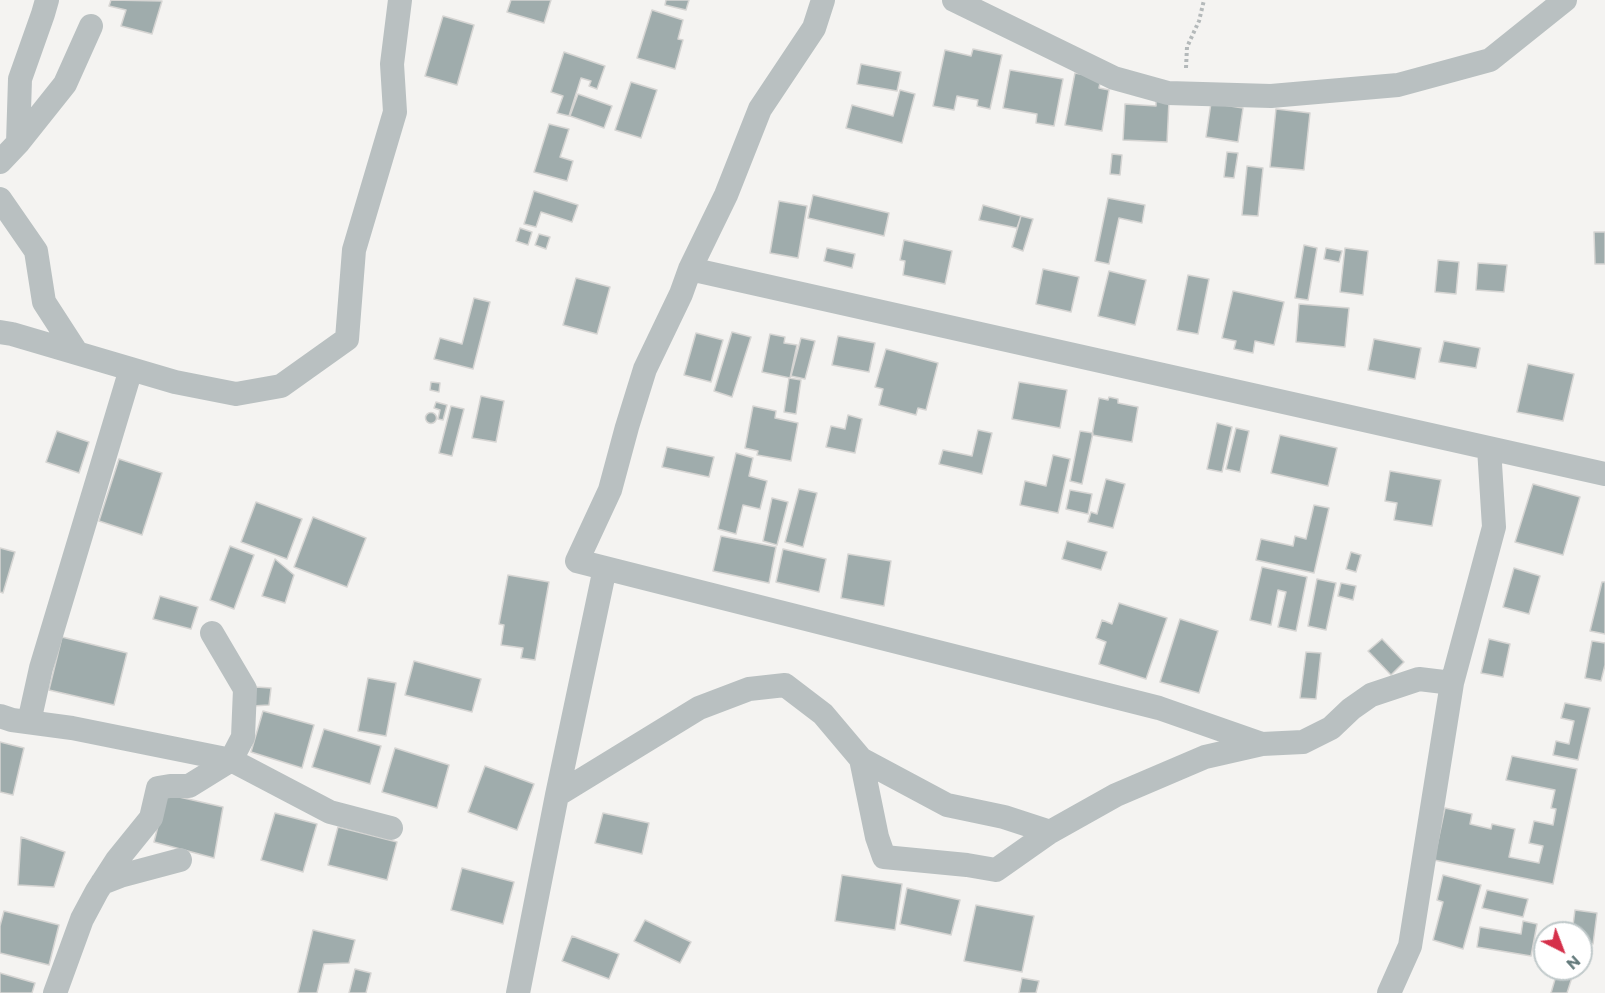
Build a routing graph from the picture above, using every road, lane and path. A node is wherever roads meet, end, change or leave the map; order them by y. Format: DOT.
graph roads {
  1 [pos="47,0"];
  2 [pos="400,0"];
  3 [pos="823,0"];
  4 [pos="954,0"];
  5 [pos="1204,0"];
  6 [pos="1565,0"];
  7 [pos="91,26"];
  8 [pos="1185,94"];
  9 [pos="18,143"];
  10 [pos="0,162"];
  11 [pos="0,199"];
  12 [pos="690,269"];
  13 [pos="0,332"];
  14 [pos="77,353"];
  15 [pos="131,369"];
  16 [pos="1489,448"];
  17 [pos="1605,474"];
  18 [pos="605,568"];
  19 [pos="212,633"];
  20 [pos="1452,683"];
  21 [pos="0,716"];
  22 [pos="29,722"];
  23 [pos="1262,744"];
  24 [pos="861,759"];
  25 [pos="231,760"];
  26 [pos="557,795"];
  27 [pos="391,828"];
  28 [pos="1050,832"];
  29 [pos="180,860"];
  30 [pos="102,883"];
  31 [pos="55,993"];
  32 [pos="518,993"];
  33 [pos="1389,993"];
  1 -- 9 [label="street"];
  2 -- 15 [label="street"];
  3 -- 12 [label="street"];
  4 -- 8 [label="street"];
  5 -- 8 [label="path"];
  6 -- 8 [label="street"];
  7 -- 9 [label="street"];
  9 -- 10 [label="street"];
  11 -- 14 [label="street"];
  12 -- 16 [label="street"];
  12 -- 18 [label="street"];
  13 -- 14 [label="street"];
  14 -- 15 [label="street"];
  15 -- 22 [label="street"];
  16 -- 17 [label="street"];
  16 -- 20 [label="street"];
  18 -- 23 [label="street"];
  18 -- 26 [label="street"];
  19 -- 25 [label="street"];
  20 -- 23 [label="street"];
  20 -- 33 [label="street"];
  21 -- 22 [label="street"];
  22 -- 25 [label="street"];
  23 -- 28 [label="street"];
  24 -- 26 [label="street"];
  24 -- 28 [label="street"];
  24 -- 28 [label="street"];
  25 -- 27 [label="street"];
  25 -- 30 [label="street"];
  26 -- 32 [label="street"];
  29 -- 30 [label="street"];
  30 -- 31 [label="street"];
}
